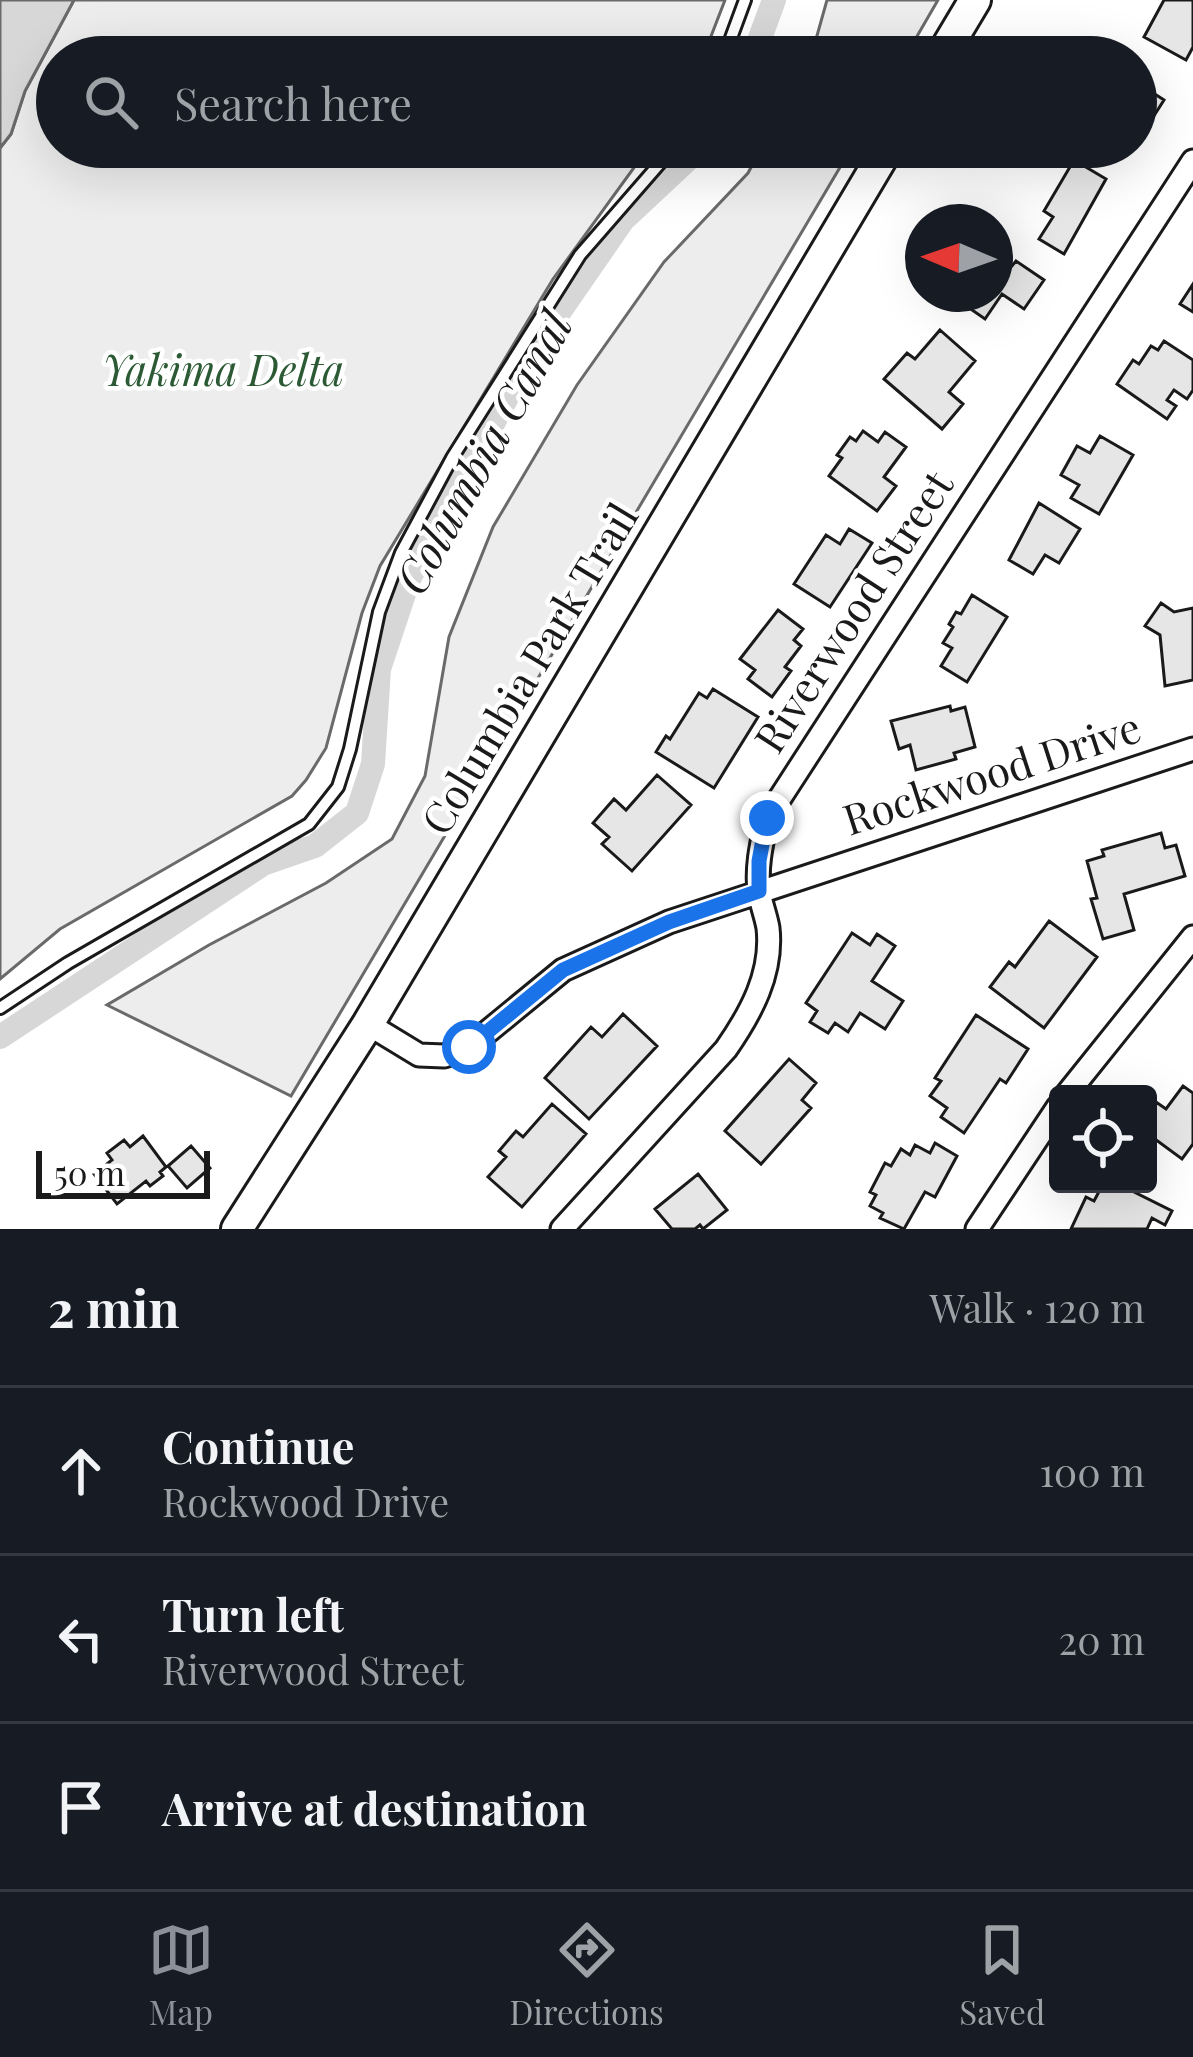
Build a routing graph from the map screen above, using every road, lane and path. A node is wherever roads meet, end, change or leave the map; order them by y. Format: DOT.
graph roads {
  1 [pos="745,0"];
  2 [pos="975,0"];
  3 [pos="732,36"];
  4 [pos="954,36"];
  5 [pos="1193,161"];
  6 [pos="656,168"];
  7 [pos="875,168"];
  8 [pos="1193,749"];
  9 [pos="759,891"];
  10 [pos="1193,937"];
  11 [pos="0,1008"];
  12 [pos="368,1024"];
  13 [pos="1074,1085"];
  14 [pos="1049,1121"];
  15 [pos="237,1229"];
  16 [pos="562,1229"];
  17 [pos="977,1229"];
  1 -- 3 [label="lane"];
  2 -- 4 [label="main road"];
  5 -- 9 [label="street, Riverwood Street"];
  6 -- 11 [label="lane"];
  7 -- 12 [label="main road, Columbia Park Trail"];
  8 -- 9 [label="street, Rockwood Drive"];
  9 -- 12 [label="street, Rockwood Drive"];
  9 -- 16 [label="street, Riverwood Street"];
  10 -- 13 [label="street"];
  12 -- 15 [label="main road, Columbia Park Trail"];
  14 -- 17 [label="street"];
}
